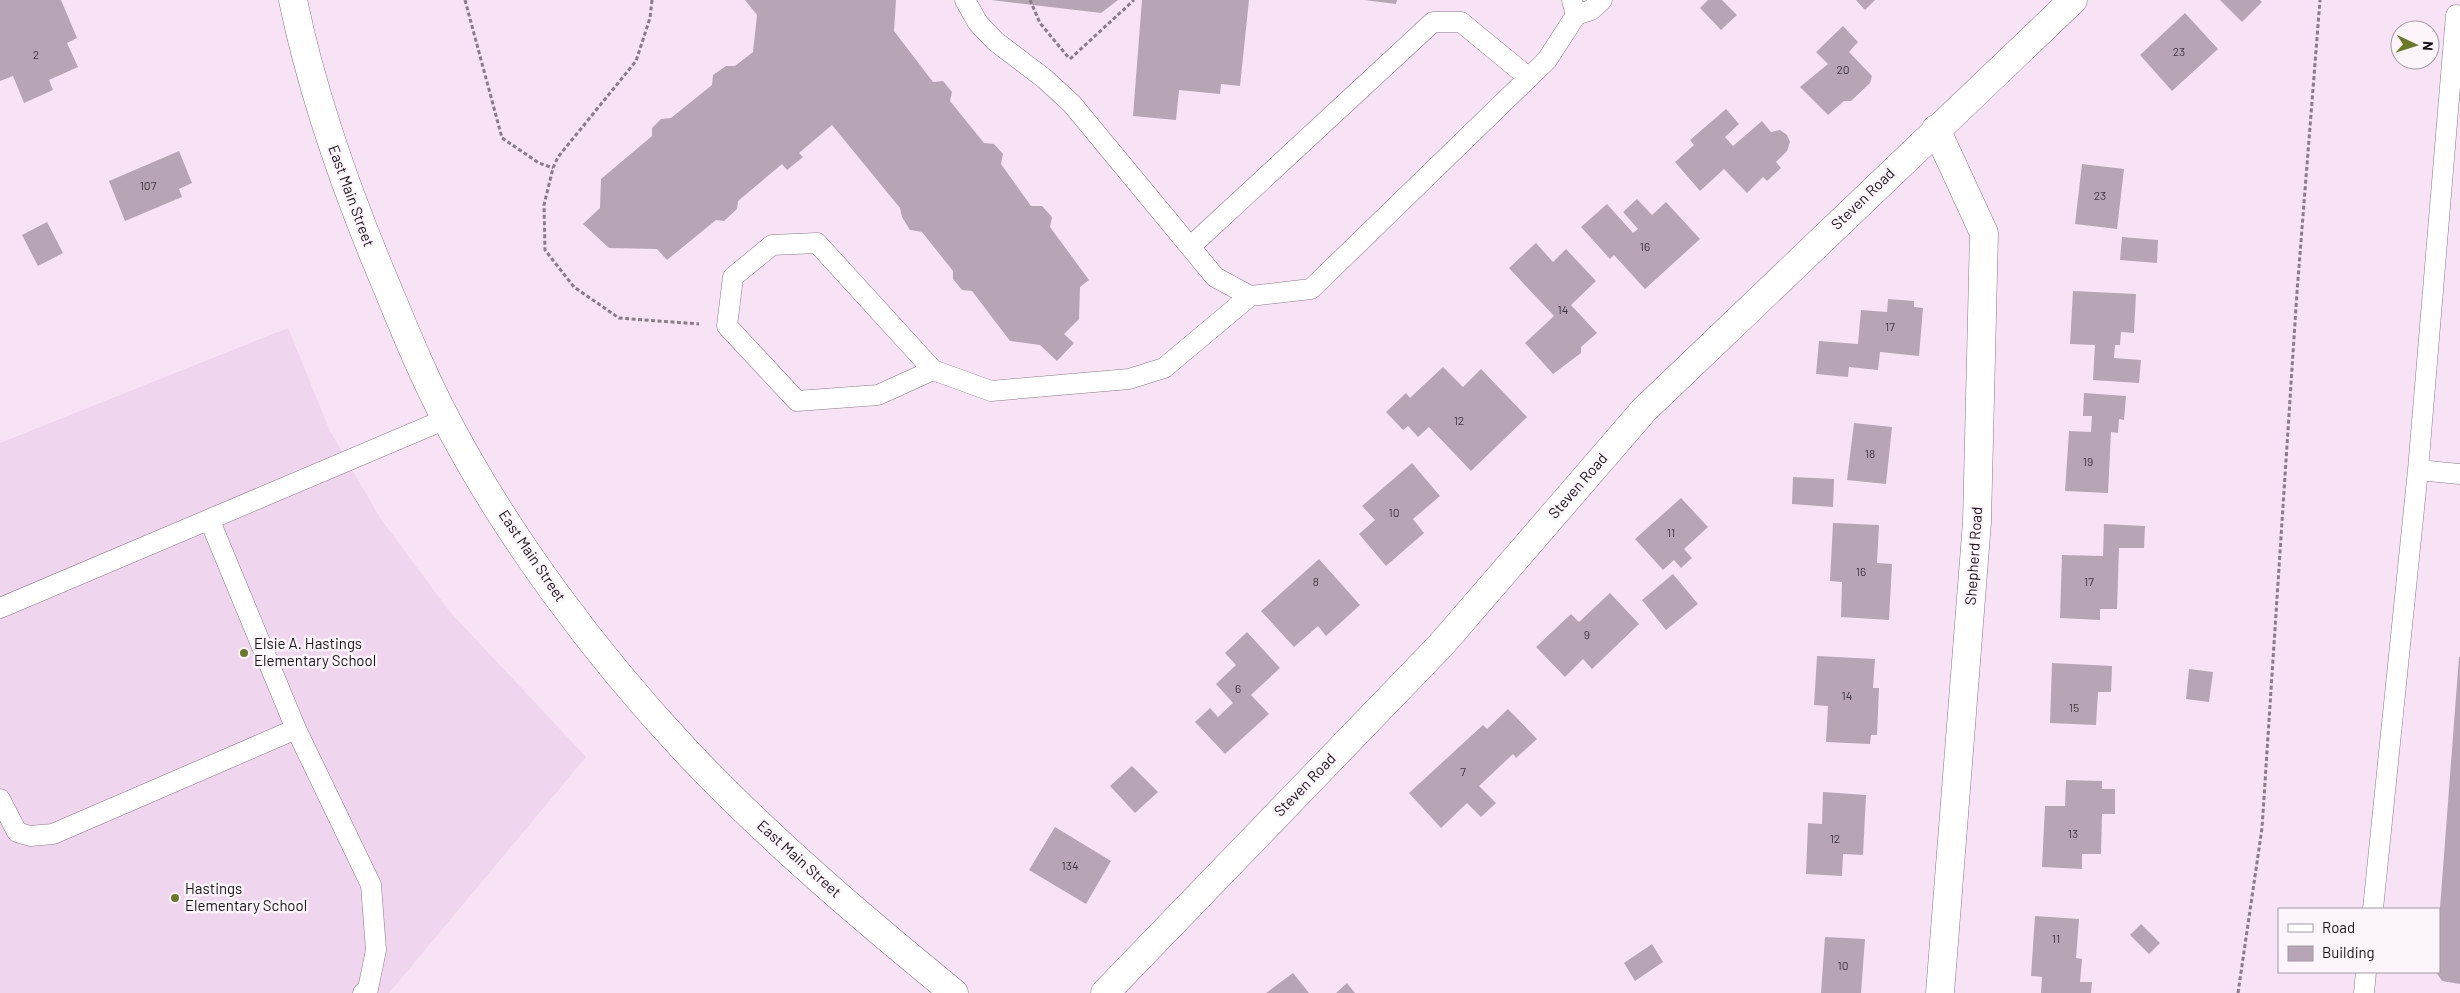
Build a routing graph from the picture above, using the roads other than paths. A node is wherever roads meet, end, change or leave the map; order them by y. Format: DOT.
graph roads {
  1 [pos="293,0"];
  2 [pos="965,0"];
  3 [pos="1602,0"];
  4 [pos="2073,0"];
  5 [pos="1574,8"];
  6 [pos="2460,16"];
  7 [pos="1529,78"];
  8 [pos="1936,129"];
  9 [pos="1191,246"];
  10 [pos="1250,296"];
  11 [pos="933,370"];
  12 [pos="446,419"];
  13 [pos="2418,470"];
  14 [pos="2460,474"];
  15 [pos="210,521"];
  16 [pos="0,608"];
  17 [pos="296,729"];
  18 [pos="0,799"];
  19 [pos="2373,908"];
  20 [pos="2366,973"];
  21 [pos="363,993"];
  22 [pos="954,993"];
  23 [pos="1105,993"];
  24 [pos="1940,993"];
  25 [pos="2364,993"];
  1 -- 12 [label="street, East Main Street"];
  2 -- 9 [label="lane"];
  3 -- 5 [label="lane"];
  4 -- 8 [label="street, Steven Road"];
  5 -- 7 [label="lane"];
  6 -- 13 [label="lane"];
  7 -- 9 [label="lane"];
  7 -- 10 [label="lane"];
  8 -- 23 [label="street, Steven Road"];
  8 -- 24 [label="street, Shepherd Road"];
  9 -- 10 [label="lane"];
  10 -- 11 [label="lane"];
  11 -- 11 [label="lane"];
  12 -- 15 [label="lane"];
  12 -- 22 [label="street, East Main Street"];
  13 -- 14 [label="lane"];
  13 -- 19 [label="lane"];
  15 -- 16 [label="lane"];
  15 -- 17 [label="lane"];
  17 -- 18 [label="lane"];
  17 -- 21 [label="lane"];
  20 -- 25 [label="lane"];
}
